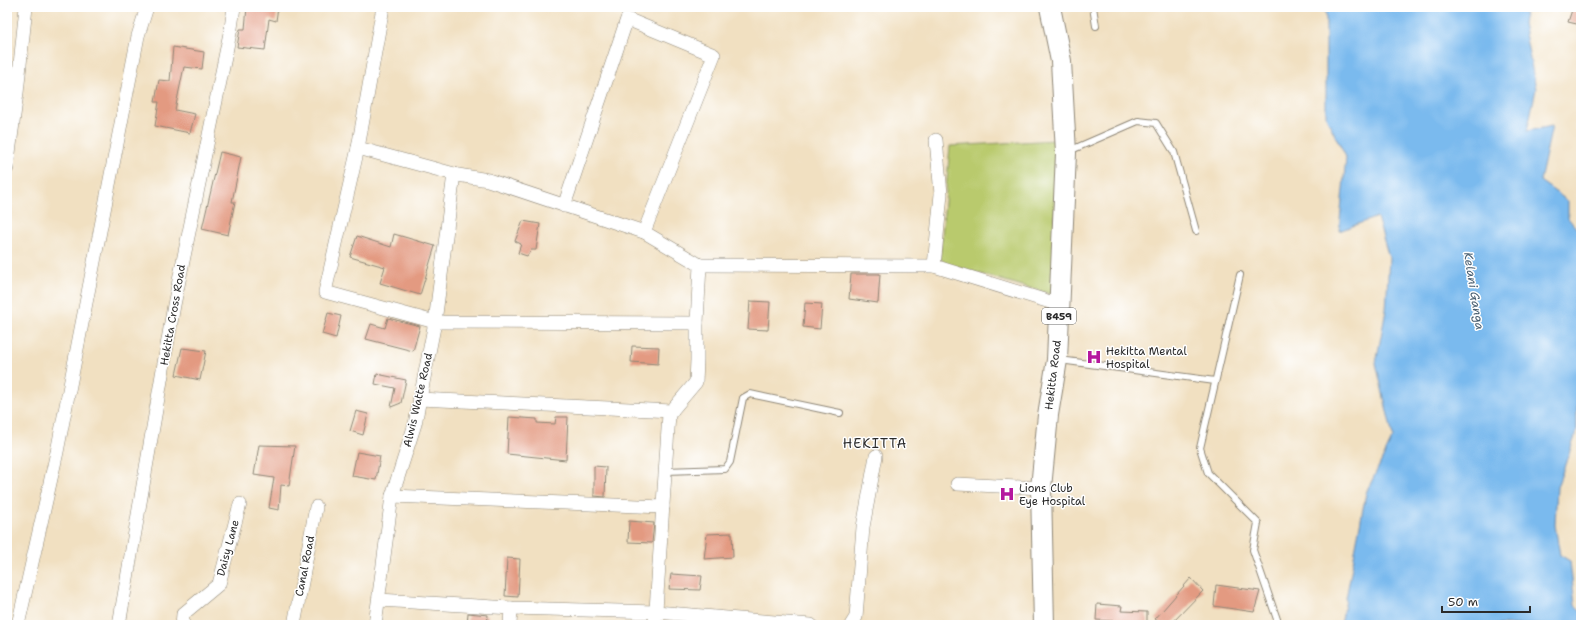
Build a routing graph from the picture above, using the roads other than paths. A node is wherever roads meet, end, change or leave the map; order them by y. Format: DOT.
graph roads {
  1 [pos="26,7"];
  2 [pos="146,7"];
  3 [pos="234,7"];
  4 [pos="383,7"];
  5 [pos="1050,7"];
  6 [pos="1093,7"];
  7 [pos="1096,26"];
  8 [pos="936,140"];
  9 [pos="358,148"];
  10 [pos="1066,153"];
  11 [pos="7,168"];
  12 [pos="454,174"];
  13 [pos="564,206"];
  14 [pos="1196,231"];
  15 [pos="644,232"];
  16 [pos="700,265"];
  17 [pos="934,266"];
  18 [pos="1240,275"];
  19 [pos="1060,304"];
  20 [pos="435,322"];
  21 [pos="697,323"];
  22 [pos="1057,360"];
  23 [pos="1216,380"];
  24 [pos="419,399"];
  25 [pos="672,411"];
  26 [pos="840,413"];
  27 [pos="876,456"];
  28 [pos="666,471"];
  29 [pos="957,484"];
  30 [pos="1041,488"];
  31 [pos="392,496"];
  32 [pos="240,504"];
  33 [pos="316,507"];
  34 [pos="662,507"];
  35 [pos="379,600"];
  36 [pos="511,608"];
  37 [pos="656,619"];
  38 [pos="18,625"];
  39 [pos="119,625"];
  40 [pos="182,625"];
  41 [pos="294,625"];
  42 [pos="375,625"];
  43 [pos="510,625"];
  44 [pos="811,625"];
  45 [pos="851,625"];
  46 [pos="1044,625"];
  47 [pos="1279,625"];
  1 -- 11 [label="street"];
  2 -- 38 [label="street"];
  3 -- 39 [label="street, Hekitta Cross Road"];
  4 -- 9 [label="street"];
  5 -- 10 [label="main road, Hekitta Road / B459"];
  6 -- 7 [label="lane"];
  8 -- 17 [label="street"];
  9 -- 12 [label="street"];
  9 -- 20 [label="street"];
  10 -- 14 [label="lane"];
  10 -- 19 [label="main road, Hekitta Road / B459"];
  12 -- 13 [label="street"];
  12 -- 20 [label="street, Alwis Watte Road"];
  13 -- 15 [label="street"];
  13 -- 15 [label="street"];
  15 -- 16 [label="street"];
  16 -- 17 [label="street"];
  16 -- 21 [label="street"];
  17 -- 19 [label="street"];
  18 -- 23 [label="lane"];
  19 -- 22 [label="main road, Hekitta Road / B459"];
  20 -- 21 [label="street"];
  20 -- 24 [label="street, Alwis Watte Road"];
  21 -- 25 [label="street"];
  22 -- 23 [label="lane"];
  22 -- 30 [label="main road, Hekitta Road / B459"];
  23 -- 47 [label="lane"];
  24 -- 25 [label="street"];
  24 -- 31 [label="street, Alwis Watte Road"];
  25 -- 28 [label="street"];
  26 -- 28 [label="lane"];
  27 -- 45 [label="street"];
  28 -- 34 [label="street"];
  29 -- 30 [label="street"];
  30 -- 46 [label="main road, Hekitta Road / B459"];
  31 -- 34 [label="street"];
  31 -- 35 [label="street, Alwis Watte Road"];
  32 -- 40 [label="street, Daisy Lane"];
  33 -- 41 [label="street, Canal Road"];
  34 -- 37 [label="street"];
  35 -- 36 [label="street"];
  35 -- 42 [label="street, Alwis Watte Road"];
  36 -- 37 [label="street"];
  36 -- 43 [label="street"];
  37 -- 44 [label="street"];
}
